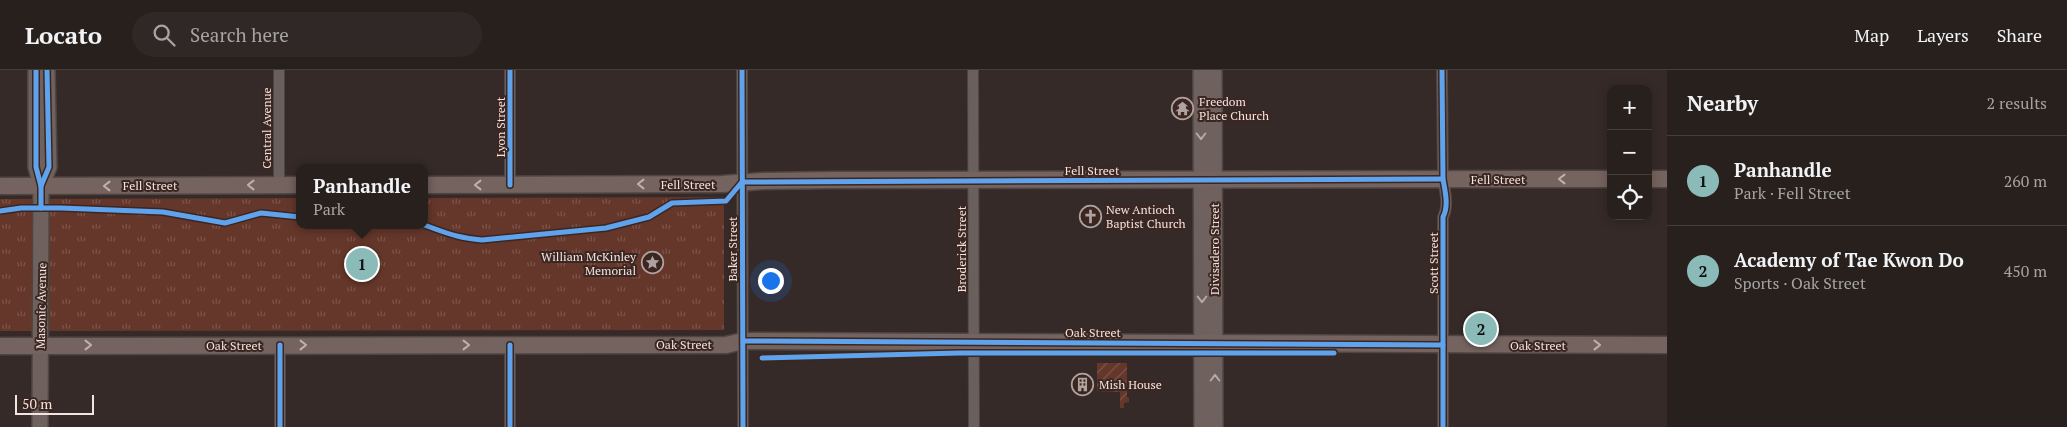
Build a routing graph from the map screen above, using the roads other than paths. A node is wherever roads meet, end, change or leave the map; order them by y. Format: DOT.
graph roads {
  1 [pos="36,70"];
  2 [pos="47,70"];
  3 [pos="279,70"];
  4 [pos="510,70"];
  5 [pos="742,70"];
  6 [pos="973,70"];
  7 [pos="1201,70"];
  8 [pos="1214,70"];
  9 [pos="1442,70"];
  10 [pos="1443,179"];
  11 [pos="1607,179"];
  12 [pos="1652,179"];
  13 [pos="1667,179"];
  14 [pos="973,180"];
  15 [pos="1208,180"];
  16 [pos="742,182"];
  17 [pos="279,185"];
  18 [pos="296,185"];
  19 [pos="428,185"];
  20 [pos="510,185"];
  21 [pos="0,186"];
  22 [pos="41,186"];
  23 [pos="743,341"];
  24 [pos="974,342"];
  25 [pos="510,344"];
  26 [pos="1208,344"];
  27 [pos="280,345"];
  28 [pos="1443,345"];
  29 [pos="1667,345"];
  30 [pos="0,346"];
  31 [pos="40,346"];
  32 [pos="40,427"];
  33 [pos="280,427"];
  34 [pos="510,427"];
  35 [pos="742,427"];
  36 [pos="974,427"];
  37 [pos="1202,427"];
  38 [pos="1215,427"];
  39 [pos="1443,427"];
  1 -- 22 [label="main road, Masonic Avenue"];
  2 -- 22 [label="main road, Masonic Avenue"];
  3 -- 17 [label="street, Central Avenue"];
  4 -- 20 [label="street, Lyon Street"];
  5 -- 16 [label="street, Baker Street"];
  6 -- 14 [label="street, Broderick Street"];
  7 -- 15 [label="main road, Divisadero Street, one-way"];
  8 -- 15 [label="main road, Divisadero Street"];
  9 -- 10 [label="street, Scott Street"];
  11 -- 10 [label="main road, Fell Street, one-way"];
  10 -- 15 [label="main road, Fell Street"];
  10 -- 28 [label="street, Scott Street"];
  12 -- 13 [label="main road"];
  14 -- 15 [label="main road, Fell Street"];
  14 -- 16 [label="main road, Fell Street"];
  14 -- 24 [label="street, Broderick Street"];
  15 -- 26 [label="main road, Divisadero Street"];
  16 -- 20 [label="main road, Fell Street, one-way"];
  16 -- 23 [label="street, Baker Street"];
  17 -- 18 [label="main road, Fell Street"];
  17 -- 22 [label="main road, Fell Street, one-way"];
  20 -- 19 [label="main road, Fell Street, one-way"];
  21 -- 22 [label="main road, Fell Street"];
  22 -- 31 [label="main road, Masonic Avenue"];
  23 -- 24 [label="main road, Oak Street"];
  23 -- 25 [label="main road, Oak Street"];
  23 -- 35 [label="street, Baker Street"];
  24 -- 26 [label="main road, Oak Street"];
  24 -- 36 [label="street, Broderick Street"];
  27 -- 25 [label="main road, Oak Street, one-way"];
  25 -- 34 [label="street"];
  26 -- 28 [label="main road, Oak Street"];
  26 -- 37 [label="main road, Divisadero Street"];
  38 -- 26 [label="main road, Divisadero Street, one-way"];
  31 -- 27 [label="main road, Oak Street, one-way"];
  27 -- 33 [label="street"];
  28 -- 29 [label="main road, Oak Street, one-way"];
  28 -- 39 [label="street, Scott Street"];
  30 -- 31 [label="main road, Oak Street"];
  31 -- 32 [label="main road, Masonic Avenue"];
}
